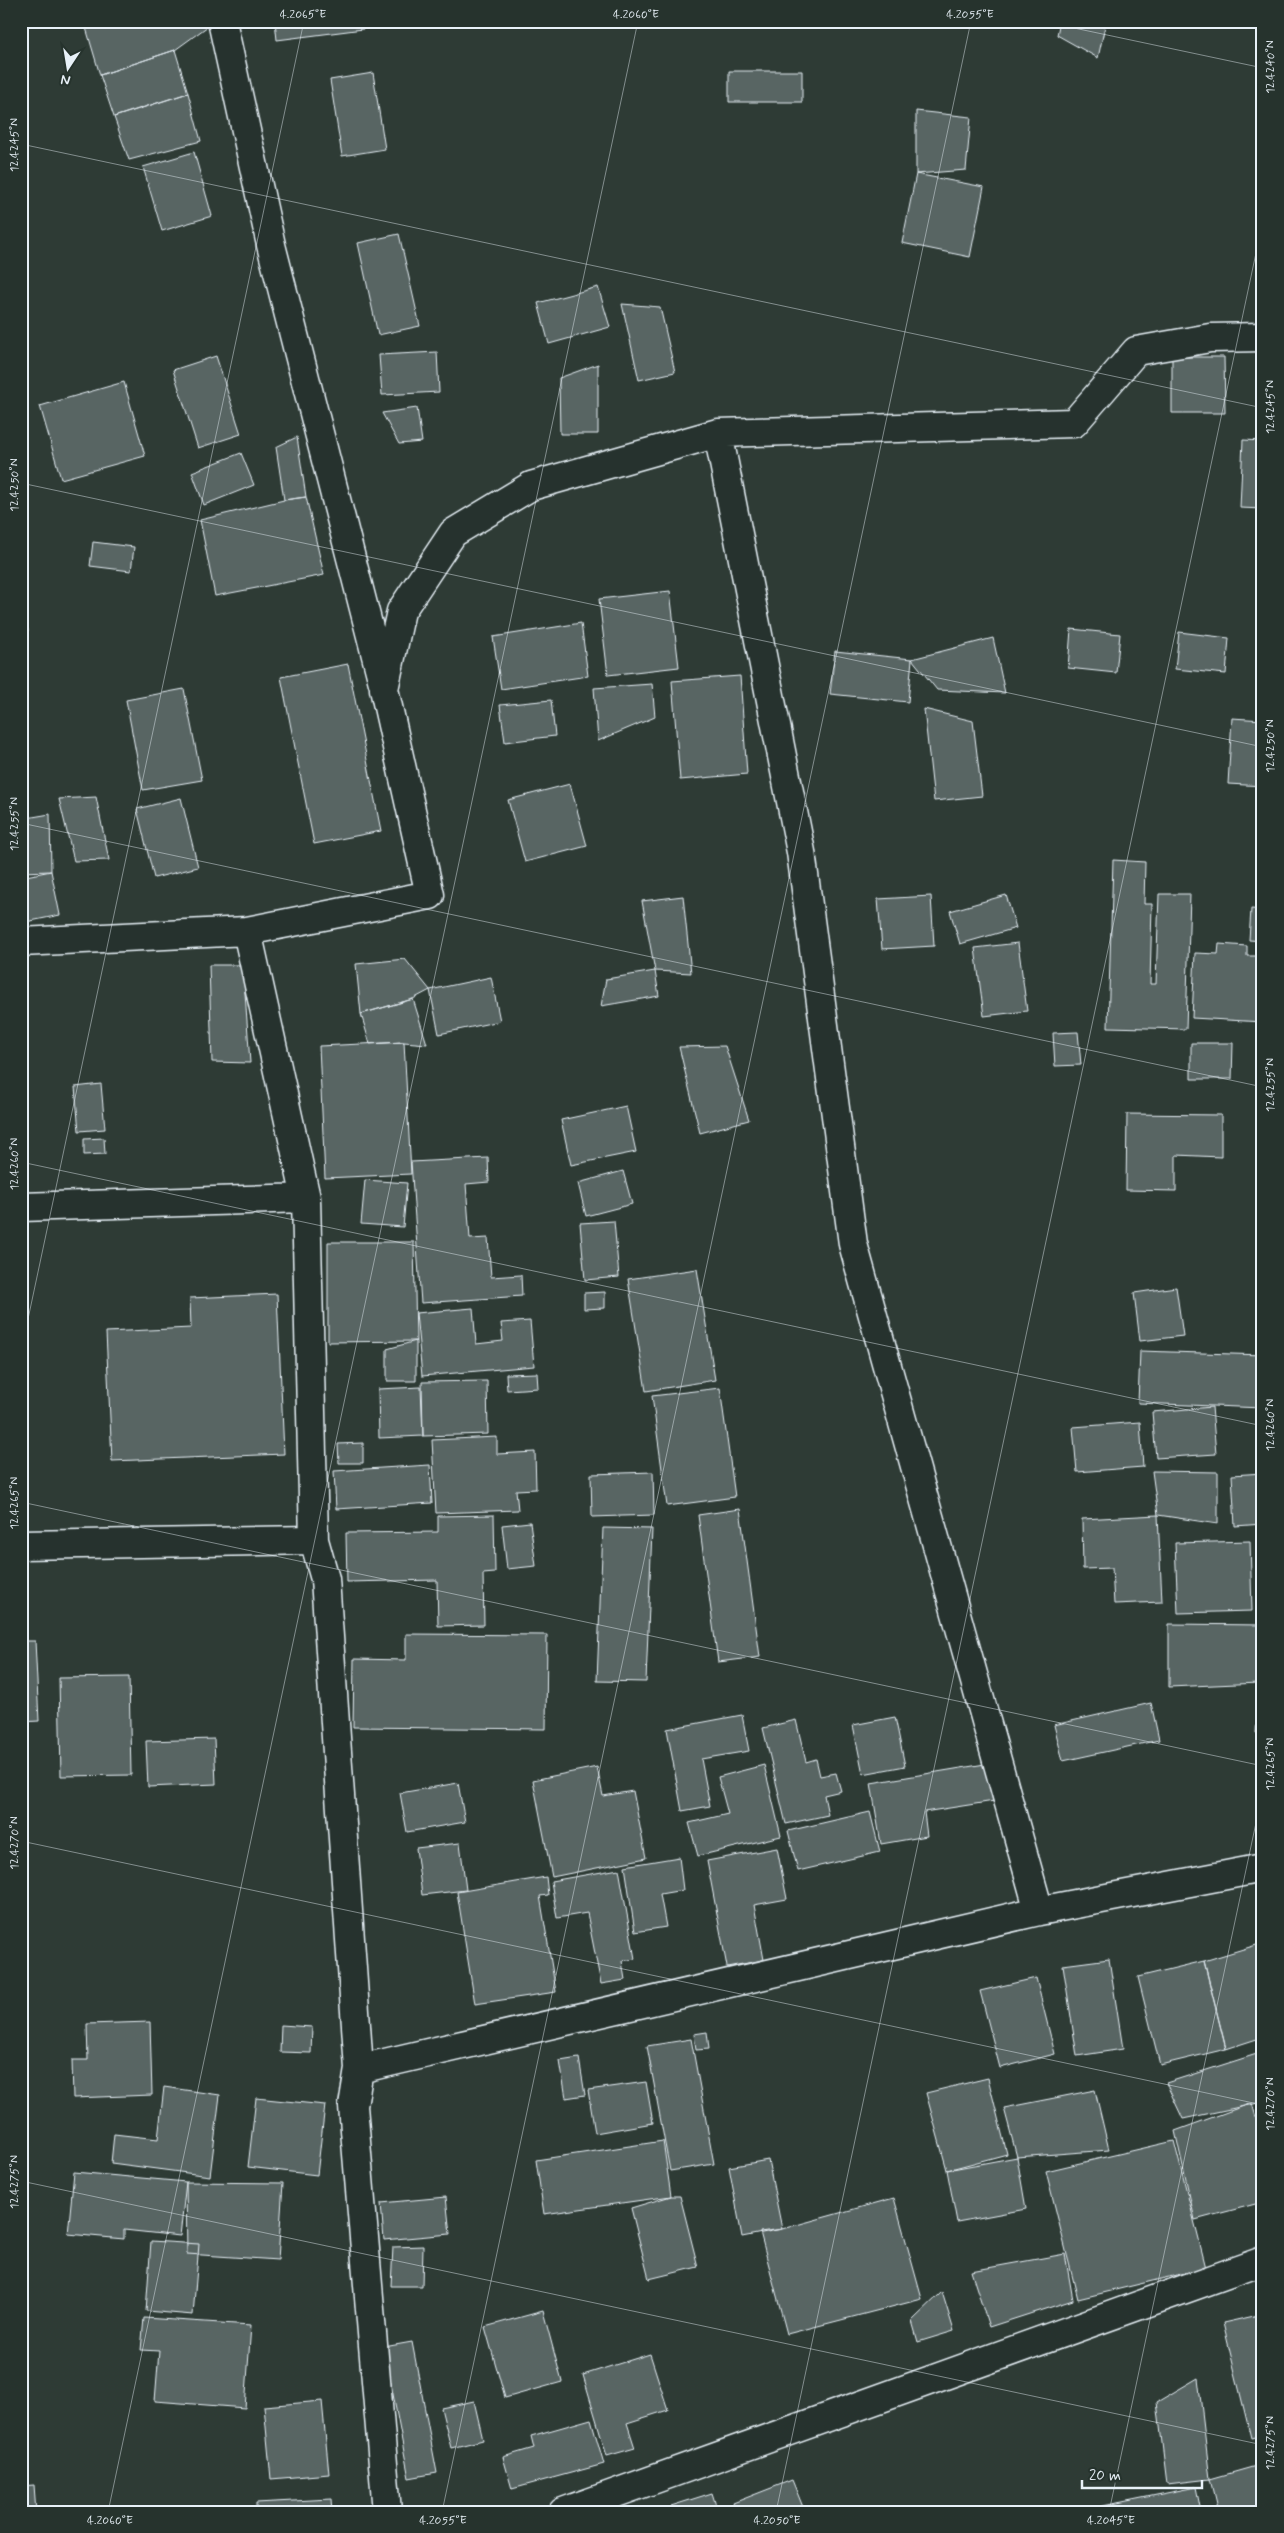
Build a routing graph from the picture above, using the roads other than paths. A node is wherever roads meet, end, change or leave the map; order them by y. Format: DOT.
graph roads {
  1 [pos="222,21"];
  2 [pos="1263,337"];
  3 [pos="718,433"];
  4 [pos="384,689"];
  5 [pos="247,931"];
  6 [pos="21,942"];
  7 [pos="306,1198"];
  8 [pos="21,1207"];
  9 [pos="314,1540"];
  10 [pos="21,1545"];
  11 [pos="1263,1868"];
  12 [pos="1039,1911"];
  13 [pos="359,2069"];
  14 [pos="1263,2261"];
  15 [pos="387,2512"];
  16 [pos="563,2512"];
  1 -- 4 [label="street"];
  2 -- 3 [label="street"];
  3 -- 4 [label="street"];
  3 -- 12 [label="street"];
  4 -- 5 [label="street"];
  5 -- 6 [label="street"];
  5 -- 7 [label="street"];
  7 -- 8 [label="street"];
  7 -- 9 [label="street"];
  9 -- 10 [label="street"];
  9 -- 13 [label="street"];
  11 -- 12 [label="street"];
  12 -- 13 [label="street"];
  13 -- 15 [label="street"];
  14 -- 16 [label="street"];
}
